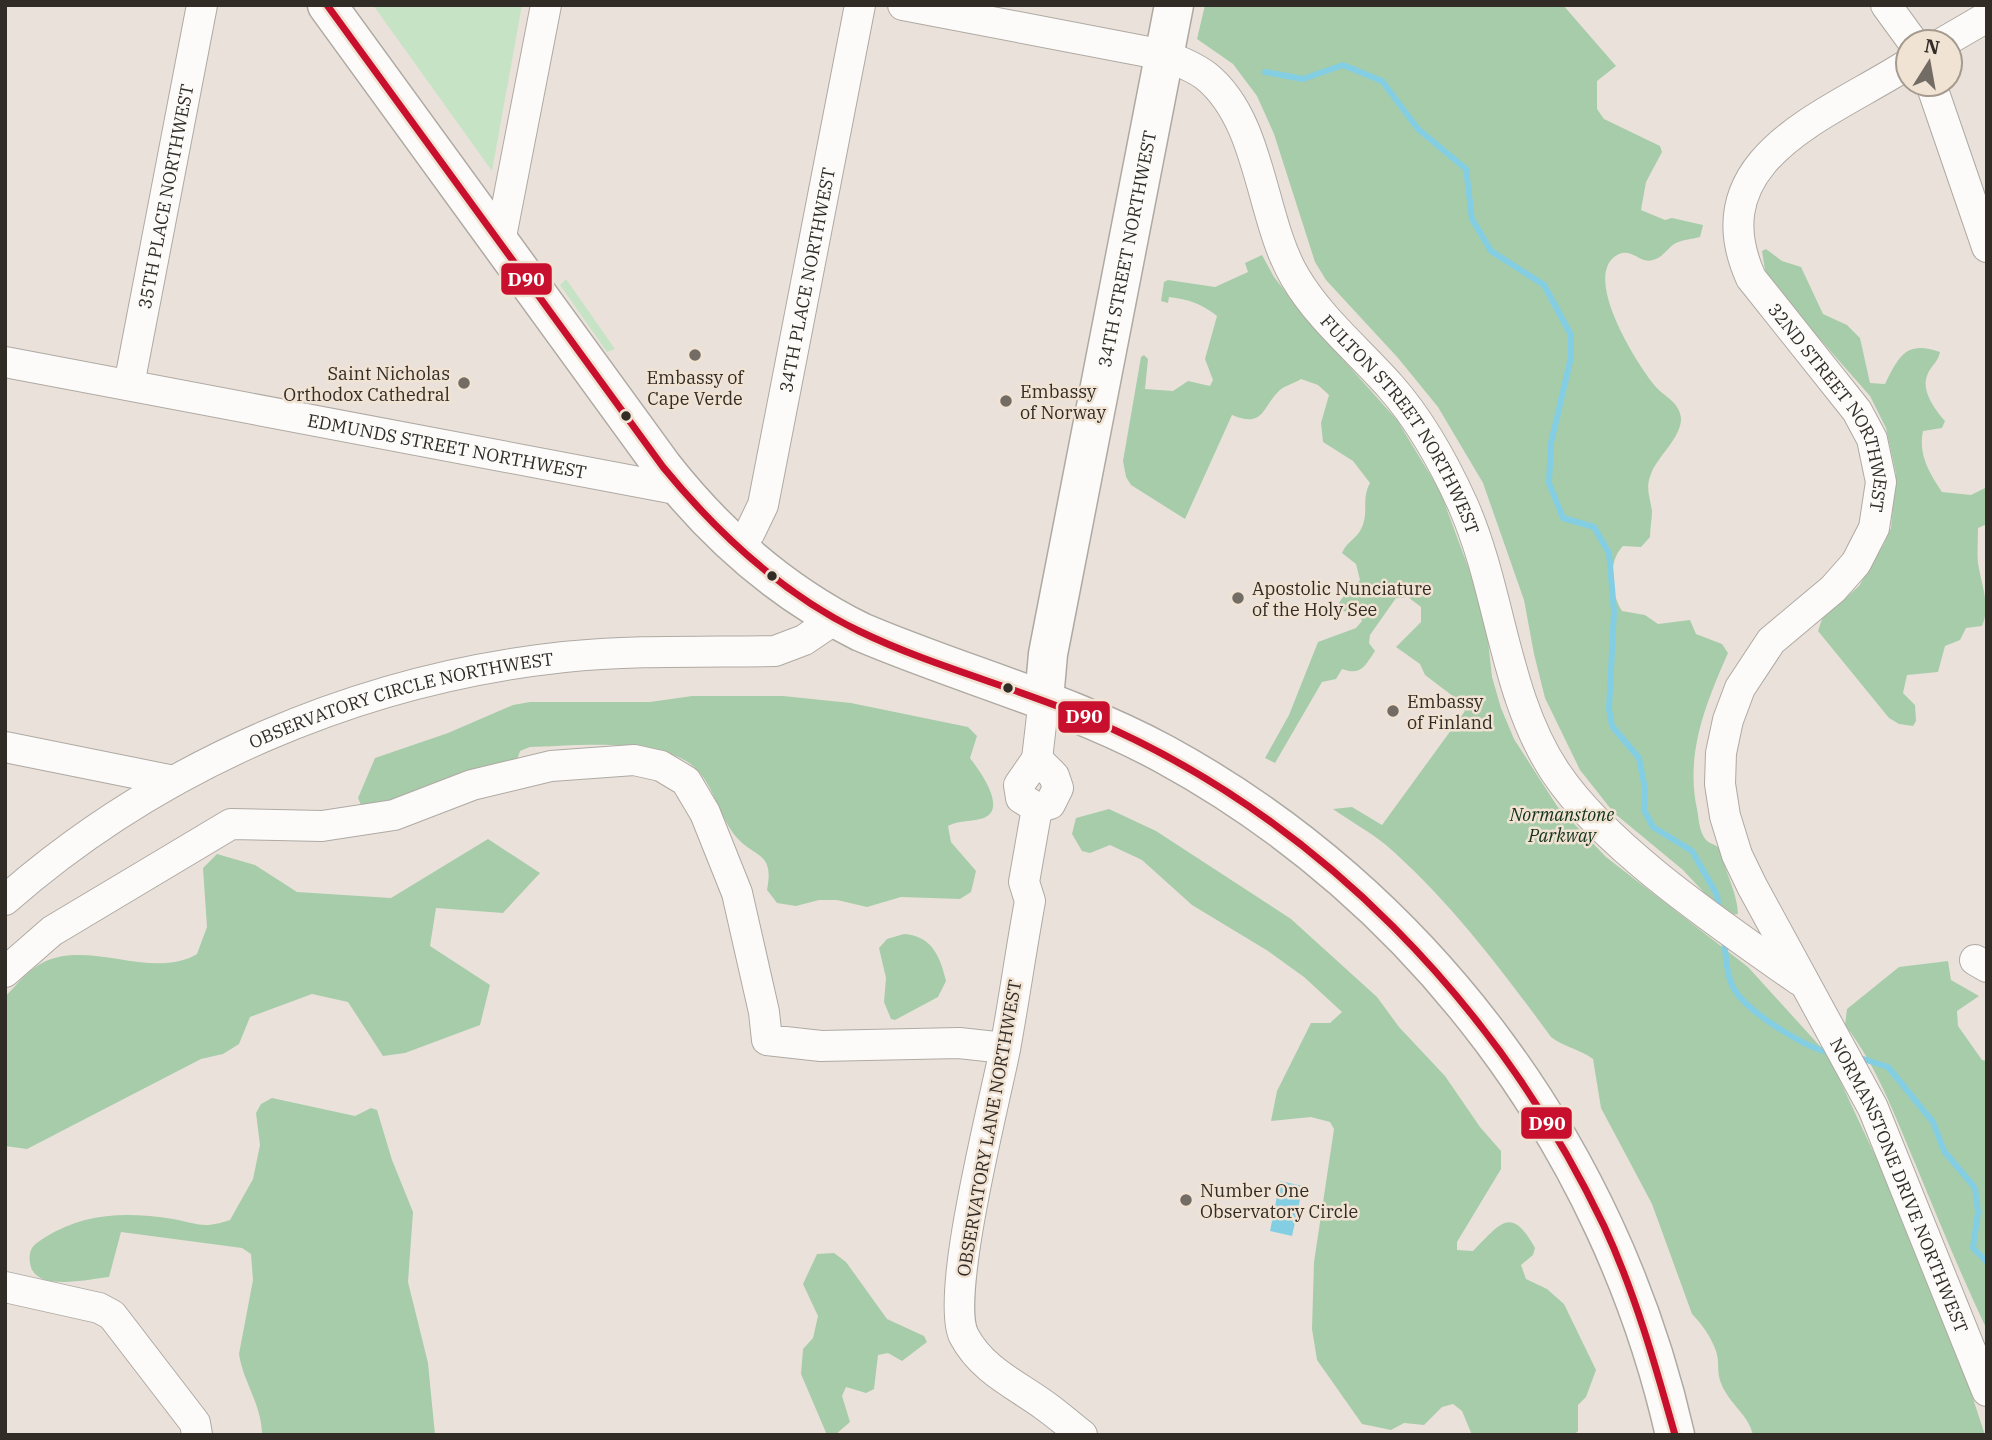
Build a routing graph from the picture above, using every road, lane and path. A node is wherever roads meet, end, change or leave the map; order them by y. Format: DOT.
graph roads {
  1 [pos="202,5"];
  2 [pos="327,5"];
  3 [pos="546,5"];
  4 [pos="860,5"];
  5 [pos="903,5"];
  6 [pos="1174,5"];
  7 [pos="1886,5"];
  8 [pos="1987,17"];
  9 [pos="1903,28"];
  10 [pos="1964,30"];
  11 [pos="1164,55"];
  12 [pos="1894,73"];
  13 [pos="1936,98"];
  14 [pos="500,242"];
  15 [pos="1987,247"];
  16 [pos="5,362"];
  17 [pos="129,385"];
  18 [pos="681,490"];
  19 [pos="736,550"];
  20 [pos="835,619"];
  21 [pos="1044,699"];
  22 [pos="5,747"];
  23 [pos="174,780"];
  24 [pos="5,900"];
  25 [pos="5,972"];
  26 [pos="1805,984"];
  27 [pos="1005,1048"];
  28 [pos="5,1287"];
  29 [pos="1987,1391"];
  30 [pos="197,1435"];
  31 [pos="1082,1435"];
  32 [pos="1675,1435"];
  1 -- 17 [label="street, 35TH PLACE NORTHWEST"];
  2 -- 14 [label="main road"];
  3 -- 14 [label="street"];
  4 -- 19 [label="street, 34TH PLACE NORTHWEST"];
  5 -- 11 [label="street, FULTON STREET NORTHWEST"];
  6 -- 11 [label="main road, 34TH STREET NORTHWEST"];
  7 -- 9 [label="street"];
  8 -- 10 [label="street"];
  11 -- 21 [label="main road, 34TH STREET NORTHWEST"];
  11 -- 26 [label="street, FULTON STREET NORTHWEST"];
  12 -- 26 [label="street, 32ND STREET NORTHWEST"];
  13 -- 15 [label="street"];
  14 -- 18 [label="main road"];
  16 -- 17 [label="street, EDMUNDS STREET NORTHWEST"];
  17 -- 18 [label="street, EDMUNDS STREET NORTHWEST"];
  18 -- 19 [label="main road"];
  19 -- 20 [label="main road"];
  20 -- 21 [label="main road"];
  20 -- 23 [label="street, OBSERVATORY CIRCLE NORTHWEST"];
  21 -- 27 [label="street, OBSERVATORY LANE NORTHWEST"];
  21 -- 32 [label="main road"];
  22 -- 23 [label="street"];
  23 -- 24 [label="street, OBSERVATORY CIRCLE NORTHWEST"];
  25 -- 27 [label="street"];
  26 -- 29 [label="street, NORMANSTONE DRIVE NORTHWEST"];
  27 -- 31 [label="street, OBSERVATORY LANE NORTHWEST"];
  28 -- 30 [label="street"];
}
